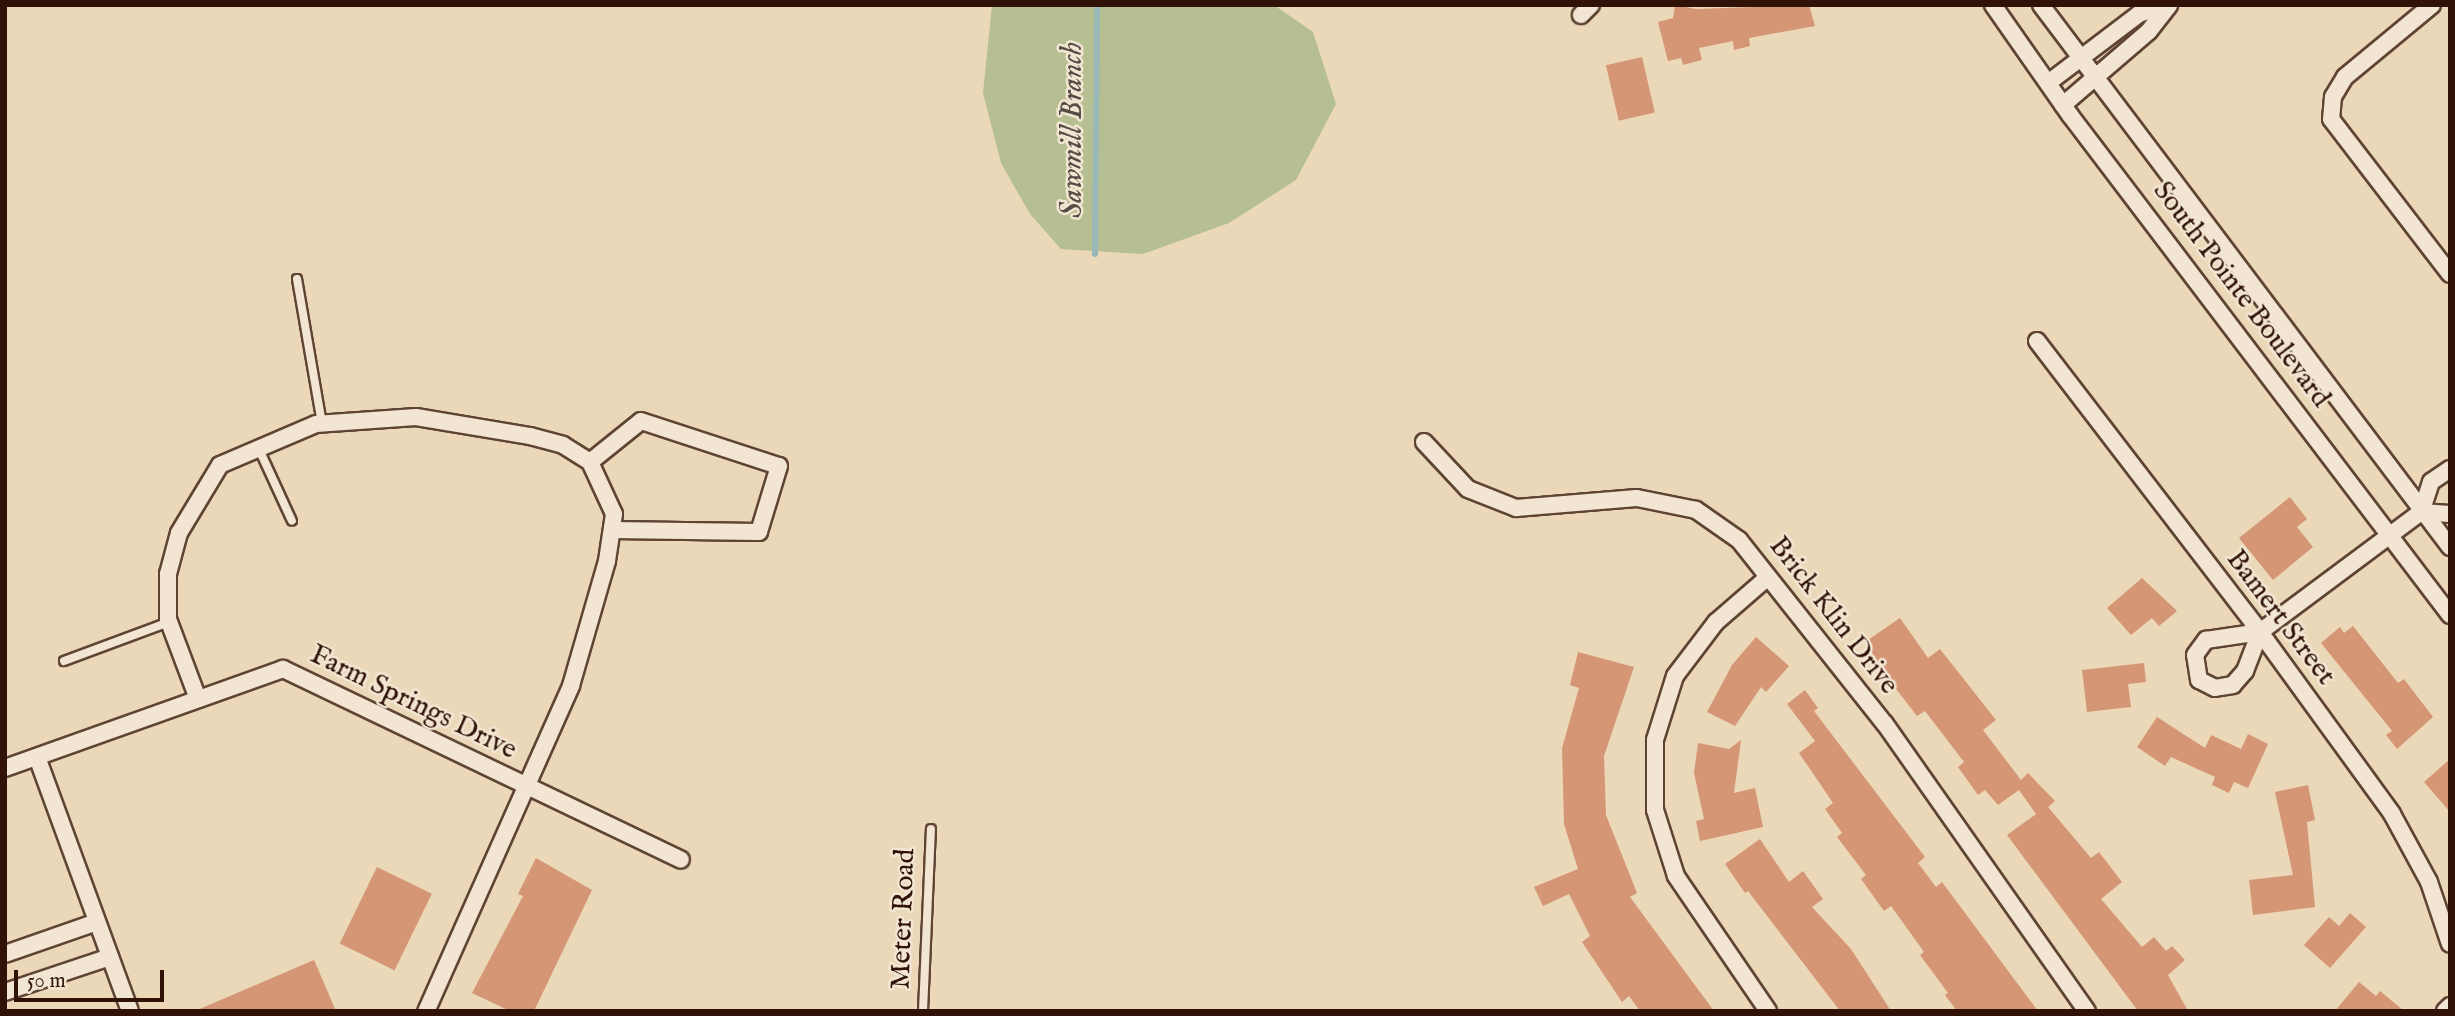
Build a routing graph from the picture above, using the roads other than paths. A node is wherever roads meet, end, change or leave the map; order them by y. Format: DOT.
graph roads {
  1 [pos="1993,5"];
  2 [pos="2041,5"];
  3 [pos="2167,5"];
  4 [pos="2432,5"];
  5 [pos="2081,59"];
  6 [pos="2096,79"];
  7 [pos="2048,83"];
  8 [pos="2063,105"];
  9 [pos="2450,274"];
  10 [pos="297,279"];
  11 [pos="2037,341"];
  12 [pos="322,424"];
  13 [pos="1424,442"];
  14 [pos="258,447"];
  15 [pos="590,462"];
  16 [pos="2450,469"];
  17 [pos="2421,512"];
  18 [pos="2450,514"];
  19 [pos="292,521"];
  20 [pos="611,530"];
  21 [pos="2390,534"];
  22 [pos="2450,547"];
  23 [pos="1768,577"];
  24 [pos="2450,615"];
  25 [pos="169,622"];
  26 [pos="2260,632"];
  27 [pos="64,661"];
  28 [pos="198,699"];
  29 [pos="37,757"];
  30 [pos="5,768"];
  31 [pos="526,786"];
  32 [pos="931,830"];
  33 [pos="681,860"];
  34 [pos="97,922"];
  35 [pos="2450,944"];
  36 [pos="5,954"];
  37 [pos="110,957"];
  38 [pos="5,992"];
  39 [pos="2450,1006"];
  40 [pos="130,1011"];
  41 [pos="426,1011"];
  42 [pos="923,1011"];
  43 [pos="1768,1011"];
  44 [pos="2087,1011"];
  45 [pos="2445,1011"];
  1 -- 7 [label="street, South Pointe Boulevard"];
  2 -- 5 [label="street, South Pointe Boulevard"];
  3 -- 5 [label="street"];
  3 -- 6 [label="street"];
  4 -- 9 [label="street"];
  5 -- 6 [label="street, South Pointe Boulevard"];
  5 -- 7 [label="street"];
  6 -- 8 [label="street"];
  6 -- 17 [label="street, South Pointe Boulevard"];
  7 -- 8 [label="street, South Pointe Boulevard"];
  8 -- 21 [label="street, South Pointe Boulevard"];
  10 -- 12 [label="lane"];
  11 -- 26 [label="street, Bamert Street"];
  12 -- 14 [label="street"];
  12 -- 15 [label="street"];
  13 -- 23 [label="street, Brick Klin Drive"];
  14 -- 19 [label="lane"];
  14 -- 25 [label="street"];
  15 -- 20 [label="street, Farm Springs Drive"];
  15 -- 20 [label="street"];
  16 -- 17 [label="street"];
  17 -- 18 [label="street"];
  17 -- 21 [label="street"];
  17 -- 22 [label="street, South Pointe Boulevard"];
  20 -- 31 [label="street, Farm Springs Drive"];
  21 -- 24 [label="street, South Pointe Boulevard"];
  21 -- 26 [label="street"];
  23 -- 43 [label="street"];
  23 -- 44 [label="street, Brick Klin Drive"];
  25 -- 27 [label="lane"];
  25 -- 28 [label="street"];
  26 -- 35 [label="street, Bamert Street"];
  28 -- 29 [label="street, Farm Springs Drive"];
  28 -- 31 [label="street, Farm Springs Drive"];
  29 -- 30 [label="street, Farm Springs Drive"];
  29 -- 34 [label="street"];
  31 -- 33 [label="street, Farm Springs Drive"];
  31 -- 41 [label="street, Farm Springs Drive"];
  32 -- 42 [label="lane, Meter Road"];
  34 -- 36 [label="street"];
  34 -- 37 [label="street"];
  37 -- 38 [label="street"];
  37 -- 40 [label="street"];
  39 -- 45 [label="street"];
}
